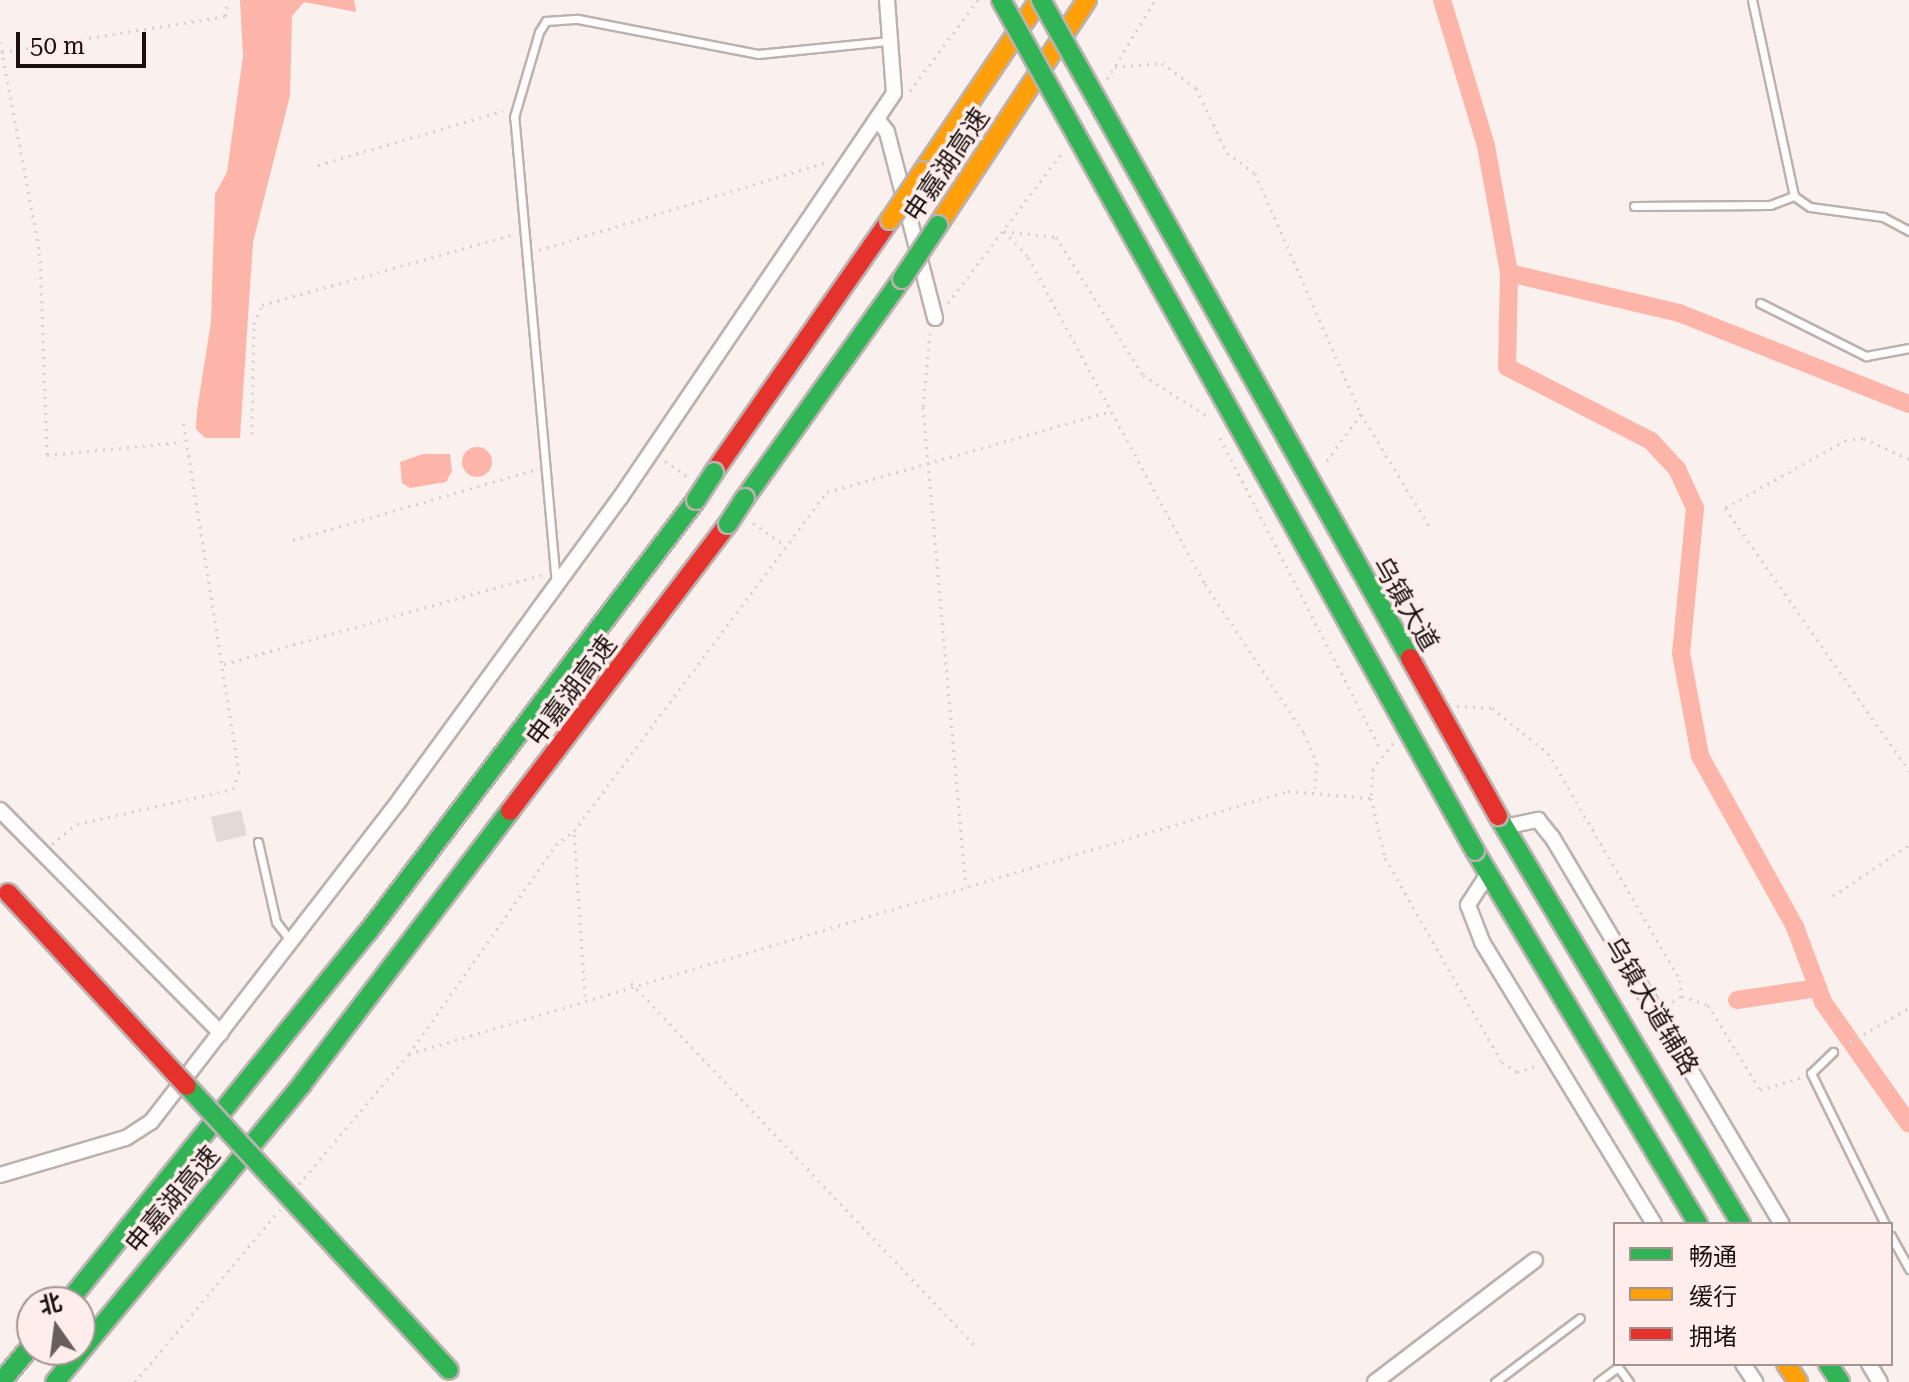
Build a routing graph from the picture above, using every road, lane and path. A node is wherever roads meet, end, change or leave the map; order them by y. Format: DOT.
graph roads {
  1 [pos="227,0"];
  2 [pos="887,0"];
  3 [pos="978,0"];
  4 [pos="1001,0"];
  5 [pos="1040,0"];
  6 [pos="1087,0"];
  7 [pos="1155,0"];
  8 [pos="1752,0"];
  9 [pos="892,41"];
  10 [pos="0,42"];
  11 [pos="2,52"];
  12 [pos="1114,67"];
  13 [pos="894,93"];
  14 [pos="1098,94"];
  15 [pos="514,108"];
  16 [pos="877,119"];
  17 [pos="1065,148"];
  18 [pos="832,160"];
  19 [pos="318,165"];
  20 [pos="1794,196"];
  21 [pos="1634,206"];
  22 [pos="526,231"];
  23 [pos="1004,231"];
  24 [pos="1909,231"];
  25 [pos="528,254"];
  26 [pos="1760,303"];
  27 [pos="935,318"];
  28 [pos="1909,348"];
  29 [pos="1111,411"];
  30 [pos="1361,414"];
  31 [pos="183,418"];
  32 [pos="252,434"];
  33 [pos="182,442"];
  34 [pos="1909,459"];
  35 [pos="928,462"];
  36 [pos="545,466"];
  37 [pos="1321,467"];
  38 [pos="1273,505"];
  39 [pos="1261,515"];
  40 [pos="1429,526"];
  41 [pos="293,540"];
  42 [pos="556,578"];
  43 [pos="223,664"];
  44 [pos="1382,752"];
  45 [pos="1909,771"];
  46 [pos="1315,790"];
  47 [pos="1371,798"];
  48 [pos="0,810"];
  49 [pos="1501,822"];
  50 [pos="574,831"];
  51 [pos="258,842"];
  52 [pos="1909,845"];
  53 [pos="44,853"];
  54 [pos="1488,874"];
  55 [pos="966,886"];
  56 [pos="8,893"];
  57 [pos="1833,896"];
  58 [pos="291,941"];
  59 [pos="631,983"];
  60 [pos="585,996"];
  61 [pos="1681,996"];
  62 [pos="1909,1008"];
  63 [pos="221,1033"];
  64 [pos="1833,1052"];
  65 [pos="409,1054"];
  66 [pos="1811,1073"];
  67 [pos="0,1175"];
  68 [pos="297,1187"];
  69 [pos="288,1199"];
  70 [pos="1653,1222"];
  71 [pos="1697,1222"];
  72 [pos="1740,1222"];
  73 [pos="1781,1222"];
  74 [pos="1884,1222"];
  75 [pos="1893,1239"];
  76 [pos="1906,1256"];
  77 [pos="1535,1260"];
  78 [pos="1909,1269"];
  79 [pos="81,1286"];
  80 [pos="1580,1318"];
  81 [pos="975,1345"];
  82 [pos="16,1364"];
  83 [pos="449,1370"];
  84 [pos="1,1382"];
  85 [pos="55,1382"];
  86 [pos="135,1382"];
  87 [pos="1375,1382"];
  88 [pos="1495,1382"];
  89 [pos="1598,1382"];
  90 [pos="1629,1382"];
  1 -- 11 [label="path"];
  2 -- 9 [label="street"];
  3 -- 13 [label="path"];
  4 -- 54 [label="main road, bridge"];
  5 -- 49 [label="main road, 乌镇大道, bridge"];
  5 -- 79 [label="main road, 申嘉湖高速, bridge"];
  6 -- 85 [label="main road, 申嘉湖高速, bridge"];
  7 -- 12 [label="path"];
  8 -- 20 [label="lane"];
  9 -- 13 [label="street"];
  9 -- 15 [label="lane"];
  10 -- 11 [label="path"];
  11 -- 33 [label="path"];
  12 -- 14 [label="path"];
  12 -- 30 [label="path"];
  13 -- 16 [label="street"];
  15 -- 19 [label="path"];
  15 -- 22 [label="lane"];
  16 -- 27 [label="street"];
  16 -- 42 [label="street"];
  17 -- 23 [label="path"];
  18 -- 25 [label="path"];
  20 -- 21 [label="lane"];
  20 -- 24 [label="lane"];
  22 -- 25 [label="lane"];
  22 -- 32 [label="path"];
  23 -- 27 [label="path"];
  23 -- 29 [label="path"];
  23 -- 39 [label="path"];
  25 -- 36 [label="lane"];
  26 -- 28 [label="lane"];
  27 -- 35 [label="path"];
  29 -- 35 [label="path"];
  29 -- 46 [label="path"];
  30 -- 37 [label="path"];
  30 -- 40 [label="path"];
  31 -- 33 [label="path"];
  33 -- 43 [label="path"];
  34 -- 45 [label="path"];
  35 -- 50 [label="path"];
  35 -- 55 [label="path"];
  36 -- 41 [label="path"];
  36 -- 42 [label="lane"];
  38 -- 39 [label="path"];
  39 -- 44 [label="path"];
  42 -- 43 [label="path"];
  42 -- 58 [label="street"];
  43 -- 53 [label="path"];
  46 -- 47 [label="path"];
  46 -- 55 [label="path"];
  48 -- 53 [label="street"];
  49 -- 72 [label="main road, 乌镇大道"];
  49 -- 73 [label="street, 乌镇大道辅路"];
  50 -- 60 [label="path"];
  50 -- 65 [label="path"];
  51 -- 58 [label="lane"];
  52 -- 57 [label="path"];
  53 -- 63 [label="street"];
  54 -- 70 [label="street"];
  54 -- 71 [label="main road"];
  55 -- 59 [label="path"];
  56 -- 83 [label="main road, bridge"];
  58 -- 63 [label="street"];
  59 -- 60 [label="path"];
  59 -- 81 [label="path"];
  60 -- 65 [label="path"];
  61 -- 66 [label="path"];
  62 -- 64 [label="path"];
  63 -- 67 [label="street"];
  64 -- 66 [label="lane"];
  65 -- 68 [label="path"];
  66 -- 74 [label="lane"];
  69 -- 86 [label="path"];
  75 -- 76 [label="lane"];
  76 -- 78 [label="lane"];
  77 -- 87 [label="street"];
  80 -- 88 [label="lane"];
  82 -- 84 [label="main road"];
  89 -- 90 [label="lane"];
}
